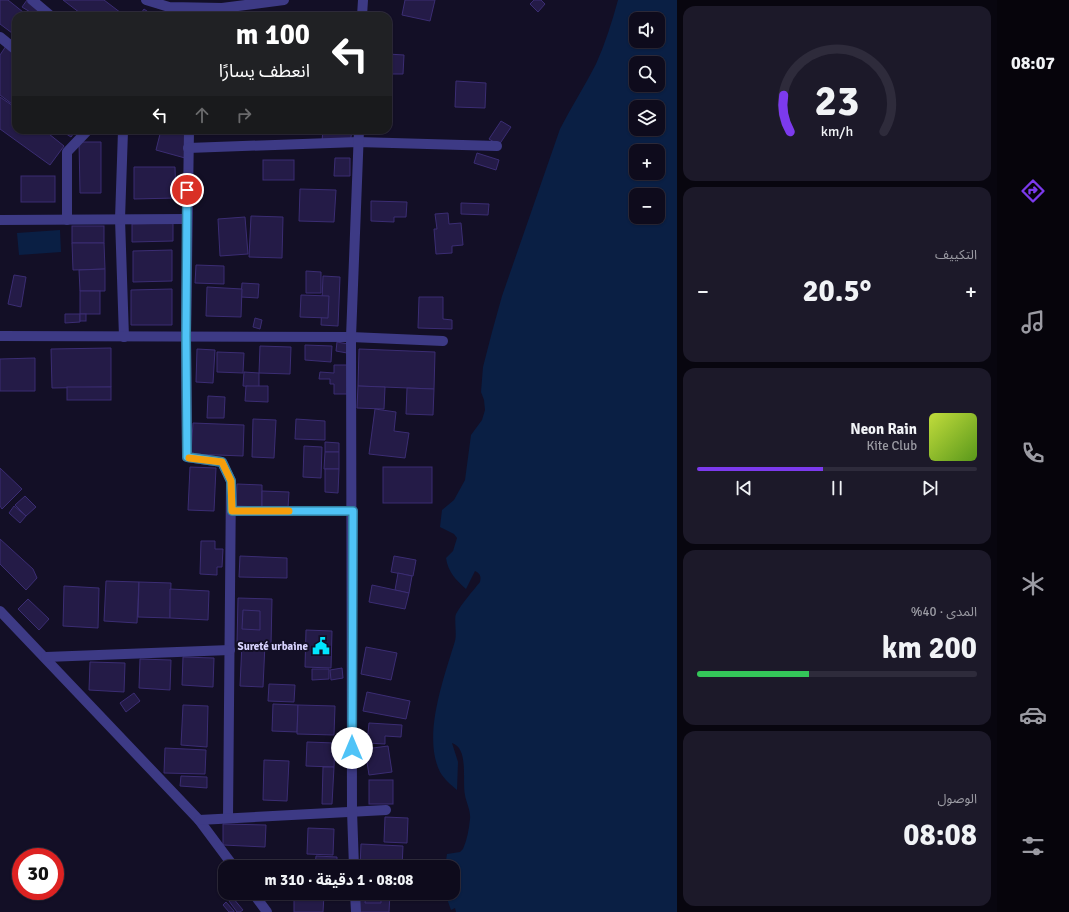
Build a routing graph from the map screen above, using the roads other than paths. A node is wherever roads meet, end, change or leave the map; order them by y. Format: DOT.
graph roads {
  1 [pos="32,0"];
  2 [pos="146,0"];
  3 [pos="284,0"];
  4 [pos="362,0"];
  5 [pos="46,12"];
  6 [pos="362,12"];
  7 [pos="0,37"];
  8 [pos="12,47"];
  9 [pos="84,134"];
  10 [pos="123,134"];
  11 [pos="189,134"];
  12 [pos="359,134"];
  13 [pos="358,142"];
  14 [pos="497,146"];
  15 [pos="188,148"];
  16 [pos="120,219"];
  17 [pos="187,219"];
  18 [pos="0,220"];
  19 [pos="67,220"];
  20 [pos="0,336"];
  21 [pos="124,337"];
  22 [pos="186,337"];
  23 [pos="352,337"];
  24 [pos="443,341"];
  25 [pos="232,511"];
  26 [pos="353,511"];
  27 [pos="0,611"];
  28 [pos="230,650"];
  29 [pos="46,657"];
  30 [pos="386,810"];
  31 [pos="352,811"];
  32 [pos="228,818"];
  33 [pos="199,820"];
  34 [pos="229,860"];
  35 [pos="354,860"];
  36 [pos="258,900"];
  37 [pos="355,900"];
  38 [pos="267,912"];
  39 [pos="356,912"];
  1 -- 5 [label="street"];
  2 -- 3 [label="street"];
  4 -- 6 [label="street"];
  7 -- 8 [label="street"];
  9 -- 19 [label="street"];
  10 -- 16 [label="street"];
  11 -- 15 [label="street"];
  12 -- 13 [label="street"];
  13 -- 14 [label="street"];
  13 -- 15 [label="street"];
  13 -- 23 [label="street"];
  15 -- 17 [label="street"];
  16 -- 17 [label="street"];
  16 -- 19 [label="street"];
  16 -- 21 [label="street"];
  17 -- 22 [label="street"];
  18 -- 19 [label="street"];
  20 -- 21 [label="street"];
  21 -- 22 [label="street"];
  22 -- 23 [label="street"];
  22 -- 25 [label="street"];
  23 -- 24 [label="street"];
  23 -- 26 [label="street"];
  25 -- 26 [label="street"];
  25 -- 28 [label="street"];
  26 -- 31 [label="street"];
  27 -- 29 [label="street"];
  28 -- 29 [label="street"];
  28 -- 32 [label="street"];
  29 -- 33 [label="street"];
  30 -- 31 [label="street"];
  31 -- 32 [label="street"];
  31 -- 35 [label="street"];
  32 -- 33 [label="street"];
  33 -- 34 [label="street"];
  36 -- 38 [label="street"];
  37 -- 39 [label="street"];
}
